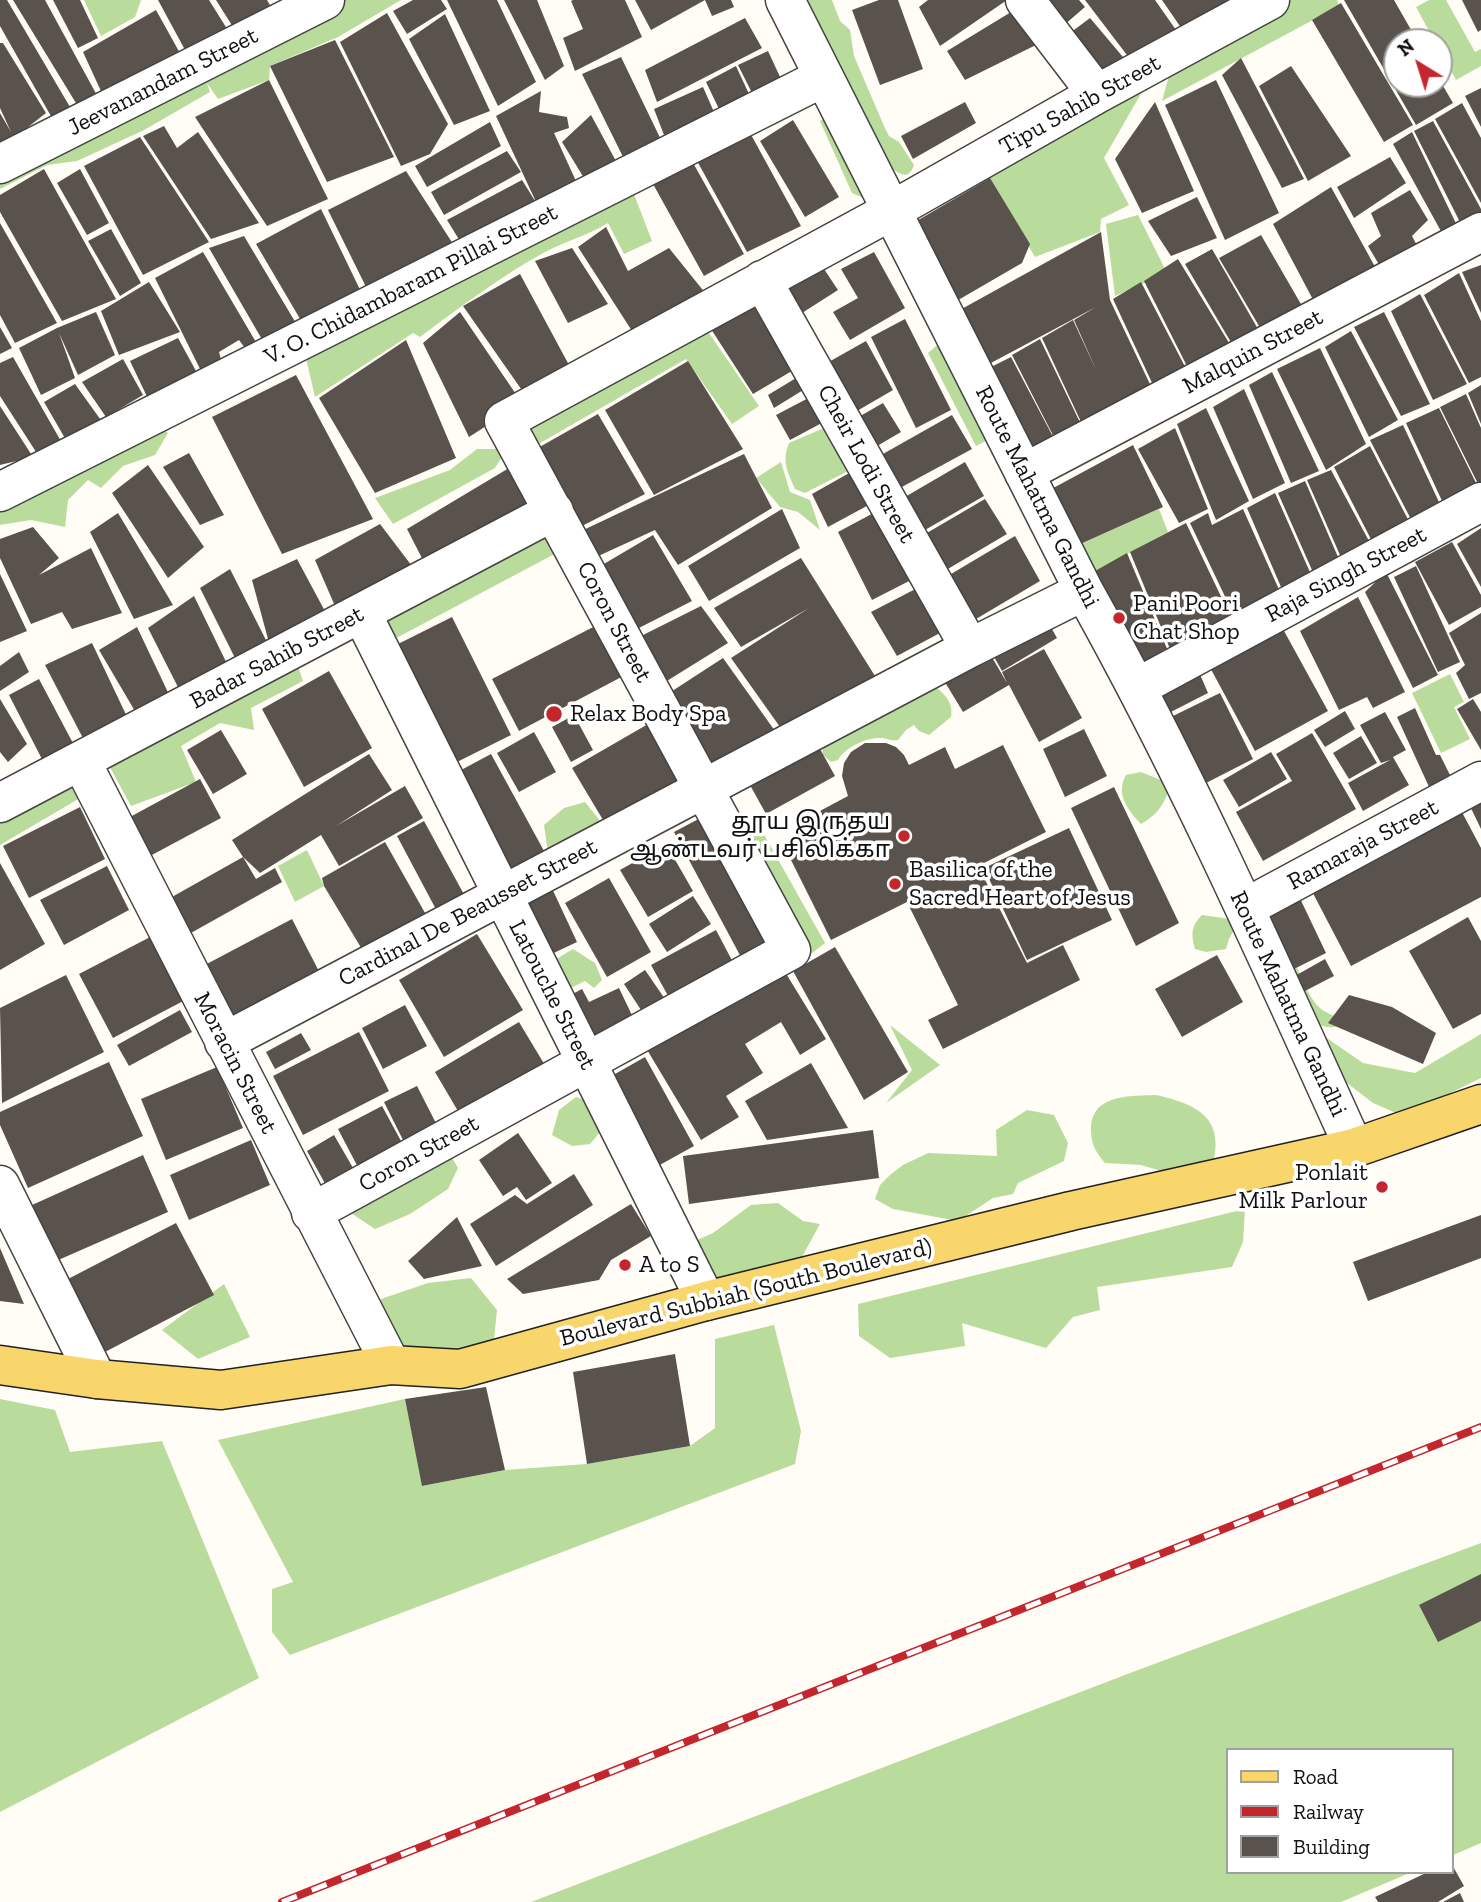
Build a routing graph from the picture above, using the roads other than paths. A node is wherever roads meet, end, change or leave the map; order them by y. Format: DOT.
graph roads {
  1 [pos="325,0"];
  2 [pos="785,0"];
  3 [pos="1025,0"];
  4 [pos="1270,0"];
  5 [pos="822,78"];
  6 [pos="1097,94"];
  7 [pos="0,164"];
  8 [pos="891,211"];
  9 [pos="1481,232"];
  10 [pos="762,280"];
  11 [pos="1024,473"];
  12 [pos="0,492"];
  13 [pos="1481,502"];
  14 [pos="554,511"];
  15 [pos="1084,591"];
  16 [pos="362,614"];
  17 [pos="970,648"];
  18 [pos="1138,687"];
  19 [pos="81,761"];
  20 [pos="1481,781"];
  21 [pos="704,790"];
  22 [pos="0,803"];
  23 [pos="502,894"];
  24 [pos="1245,908"];
  25 [pos="224,1042"];
  26 [pos="586,1062"];
  27 [pos="1481,1104"];
  28 [pos="1354,1148"];
  29 [pos="0,1185"];
  30 [pos="311,1213"];
  31 [pos="706,1301"];
  32 [pos="0,1365"];
  33 [pos="391,1365"];
  34 [pos="97,1379"];
  1 -- 7 [label="street, Jeevanandam Street"];
  2 -- 5 [label="street, Route Mahatma Gandhi"];
  3 -- 6 [label="street"];
  4 -- 6 [label="street, Tipu Sahib Street"];
  5 -- 8 [label="street, Route Mahatma Gandhi"];
  5 -- 12 [label="street, V. O. Chidambaram Pillai Street"];
  6 -- 8 [label="street, Tipu Sahib Street"];
  8 -- 10 [label="street, Coron Street"];
  8 -- 11 [label="street, Route Mahatma Gandhi"];
  9 -- 11 [label="street, Malquin Street"];
  10 -- 14 [label="street, Coron Street"];
  10 -- 17 [label="street, Cheir Lodi Street"];
  11 -- 15 [label="street, Route Mahatma Gandhi"];
  13 -- 18 [label="street, Raja Singh Street"];
  14 -- 16 [label="street, Badar Sahib Street"];
  14 -- 21 [label="street, Coron Street"];
  15 -- 17 [label="street, Cardinal De Beausset Street"];
  15 -- 18 [label="street, Route Mahatma Gandhi"];
  16 -- 19 [label="street, Badar Sahib Street"];
  16 -- 23 [label="street, Latouche Street"];
  17 -- 21 [label="street, Cardinal De Beausset Street"];
  18 -- 24 [label="street, Route Mahatma Gandhi"];
  19 -- 22 [label="street, Badar Sahib Street"];
  19 -- 25 [label="street, Moracin Street"];
  20 -- 24 [label="street, Ramaraja Street"];
  21 -- 23 [label="street, Cardinal De Beausset Street"];
  21 -- 26 [label="street, Coron Street"];
  23 -- 25 [label="street, Cardinal De Beausset Street"];
  23 -- 26 [label="street, Latouche Street"];
  24 -- 28 [label="street, Route Mahatma Gandhi"];
  25 -- 30 [label="street, Moracin Street"];
  26 -- 30 [label="street, Coron Street"];
  26 -- 31 [label="street, Latouche Street"];
  27 -- 28 [label="main road, Boulevard Subbiah (South Boulevard)"];
  28 -- 31 [label="main road, Boulevard Subbiah (South Boulevard)"];
  29 -- 34 [label="street"];
  30 -- 33 [label="street, Moracin Street"];
  31 -- 33 [label="main road, Boulevard Subbiah (South Boulevard)"];
  32 -- 34 [label="main road, Boulevard Subbiah (South Boulevard)"];
  33 -- 34 [label="main road, Boulevard Subbiah (South Boulevard)"];
}
